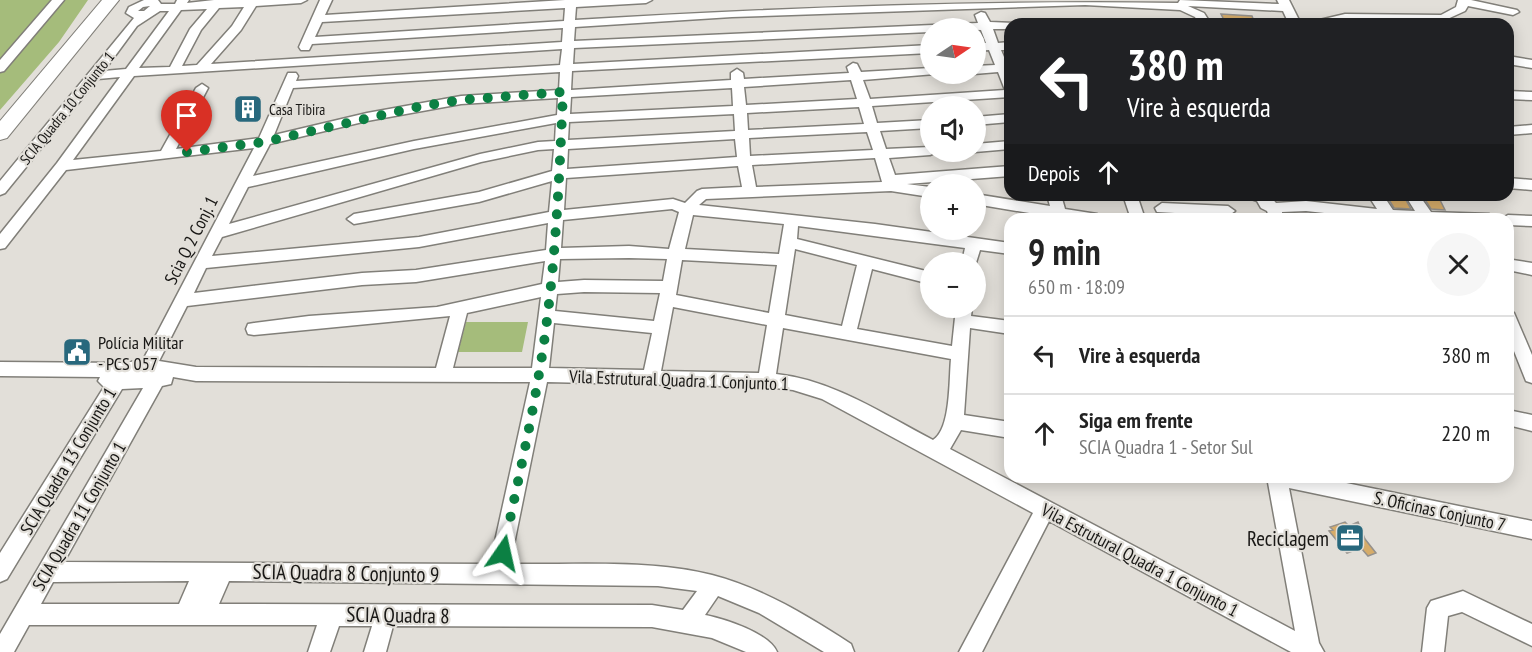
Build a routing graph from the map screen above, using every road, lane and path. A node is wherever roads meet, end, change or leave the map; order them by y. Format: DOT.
graph roads {
  1 [pos="58,0"];
  2 [pos="95,0"];
  3 [pos="111,0"];
  4 [pos="301,0"];
  5 [pos="326,0"];
  6 [pos="646,0"];
  7 [pos="728,0"];
  8 [pos="1084,1"];
  9 [pos="1464,1"];
  10 [pos="218,2"];
  11 [pos="253,2"];
  12 [pos="571,2"];
  13 [pos="976,2"];
  14 [pos="181,3"];
  15 [pos="1285,4"];
  16 [pos="832,5"];
  17 [pos="1182,7"];
  18 [pos="146,8"];
  19 [pos="1513,12"];
  20 [pos="732,14"];
  21 [pos="983,18"];
  22 [pos="1202,18"];
  23 [pos="1292,18"];
  24 [pos="1341,18"];
  25 [pos="1359,18"];
  26 [pos="1448,18"];
  27 [pos="317,19"];
  28 [pos="570,24"];
  29 [pos="986,24"];
  30 [pos="1004,24"];
  31 [pos="986,26"];
  32 [pos="920,28"];
  33 [pos="841,32"];
  34 [pos="732,37"];
  35 [pos="308,40"];
  36 [pos="568,45"];
  37 [pos="986,46"];
  38 [pos="994,46"];
  39 [pos="1004,46"];
  40 [pos="920,50"];
  41 [pos="848,54"];
  42 [pos="735,58"];
  43 [pos="1514,61"];
  44 [pos="298,62"];
  45 [pos="1004,64"];
  46 [pos="1532,64"];
  47 [pos="0,68"];
  48 [pos="201,68"];
  49 [pos="566,68"];
  50 [pos="1004,68"];
  51 [pos="986,69"];
  52 [pos="174,70"];
  53 [pos="920,72"];
  54 [pos="130,73"];
  55 [pos="94,75"];
  56 [pos="856,75"];
  57 [pos="738,83"];
  58 [pos="288,85"];
  59 [pos="202,88"];
  60 [pos="563,92"];
  61 [pos="1004,93"];
  62 [pos="1514,95"];
  63 [pos="1532,96"];
  64 [pos="865,103"];
  65 [pos="740,109"];
  66 [pos="0,110"];
  67 [pos="562,118"];
  68 [pos="1004,119"];
  69 [pos="986,120"];
  70 [pos="920,125"];
  71 [pos="874,129"];
  72 [pos="1532,129"];
  73 [pos="1514,130"];
  74 [pos="0,134"];
  75 [pos="742,135"];
  76 [pos="264,142"];
  77 [pos="561,144"];
  78 [pos="1004,146"];
  79 [pos="986,147"];
  80 [pos="920,152"];
  81 [pos="167,153"];
  82 [pos="881,155"];
  83 [pos="744,162"];
  84 [pos="62,166"];
  85 [pos="1004,172"];
  86 [pos="560,174"];
  87 [pos="243,183"];
  88 [pos="890,183"];
  89 [pos="1514,184"];
  90 [pos="1532,185"];
  91 [pos="0,190"];
  92 [pos="920,190"];
  93 [pos="750,191"];
  94 [pos="986,201"];
  95 [pos="1264,201"];
  96 [pos="1303,201"];
  97 [pos="1340,201"];
  98 [pos="687,208"];
  99 [pos="1162,208"];
  100 [pos="1346,210"];
  101 [pos="1046,213"];
  102 [pos="1211,213"];
  103 [pos="1275,213"];
  104 [pos="1372,213"];
  105 [pos="556,216"];
  106 [pos="354,219"];
  107 [pos="792,220"];
  108 [pos="1514,220"];
  109 [pos="1532,221"];
  110 [pos="217,233"];
  111 [pos="788,242"];
  112 [pos="0,244"];
  113 [pos="973,244"];
  114 [pos="1004,248"];
  115 [pos="972,252"];
  116 [pos="553,254"];
  117 [pos="674,255"];
  118 [pos="785,260"];
  119 [pos="866,260"];
  120 [pos="202,263"];
  121 [pos="1514,265"];
  122 [pos="1532,268"];
  123 [pos="920,275"];
  124 [pos="549,289"];
  125 [pos="668,293"];
  126 [pos="181,301"];
  127 [pos="460,310"];
  128 [pos="547,316"];
  129 [pos="964,318"];
  130 [pos="977,318"];
  131 [pos="776,319"];
  132 [pos="1004,326"];
  133 [pos="661,328"];
  134 [pos="1514,328"];
  135 [pos="254,329"];
  136 [pos="849,333"];
  137 [pos="1532,335"];
  138 [pos="1514,337"];
  139 [pos="959,354"];
  140 [pos="0,369"];
  141 [pos="156,372"];
  142 [pos="120,375"];
  143 [pos="443,375"];
  144 [pos="539,375"];
  145 [pos="1532,376"];
  146 [pos="651,377"];
  147 [pos="0,379"];
  148 [pos="766,380"];
  149 [pos="1514,419"];
  150 [pos="954,421"];
  151 [pos="1532,423"];
  152 [pos="1004,429"];
  153 [pos="931,449"];
  154 [pos="1277,483"];
  155 [pos="1305,483"];
  156 [pos="1045,510"];
  157 [pos="1532,530"];
  158 [pos="213,571"];
  159 [pos="0,572"];
  160 [pos="47,572"];
  161 [pos="498,575"];
  162 [pos="714,585"];
  163 [pos="195,613"];
  164 [pos="24,614"];
  165 [pos="332,614"];
  166 [pos="386,615"];
  167 [pos="688,620"];
  168 [pos="1532,635"];
  169 [pos="839,651"];
  170 [pos="1311,651"];
  171 [pos="2,652"];
  172 [pos="319,652"];
  173 [pos="375,652"];
  174 [pos="766,652"];
  175 [pos="970,652"];
  176 [pos="1433,652"];
  1 -- 47 [label="street"];
  2 -- 66 [label="highway"];
  3 -- 74 [label="highway"];
  4 -- 11 [label="street"];
  5 -- 27 [label="street, Scia Q 2 Conj. 1"];
  6 -- 12 [label="street"];
  7 -- 20 [label="street"];
  8 -- 13 [label="street"];
  8 -- 17 [label="street"];
  9 -- 19 [label="street"];
  9 -- 26 [label="street"];
  10 -- 11 [label="street"];
  10 -- 14 [label="street"];
  10 -- 52 [label="street"];
  11 -- 48 [label="street"];
  12 -- 27 [label="street"];
  12 -- 28 [label="street"];
  13 -- 16 [label="street"];
  13 -- 21 [label="street"];
  14 -- 18 [label="street"];
  14 -- 54 [label="street"];
  15 -- 17 [label="street"];
  15 -- 23 [label="street"];
  16 -- 20 [label="street"];
  16 -- 33 [label="street"];
  17 -- 22 [label="street"];
  18 -- 55 [label="street, SCIA Quadra 10 Conjunto 1"];
  20 -- 28 [label="street"];
  20 -- 34 [label="street"];
  24 -- 25 [label="street"];
  27 -- 35 [label="street, Scia Q 2 Conj. 1"];
  28 -- 35 [label="street"];
  28 -- 36 [label="street"];
  29 -- 30 [label="street"];
  31 -- 38 [label="street"];
  32 -- 33 [label="street"];
  33 -- 34 [label="street"];
  33 -- 41 [label="street"];
  34 -- 36 [label="street"];
  34 -- 42 [label="street"];
  35 -- 44 [label="street, Scia Q 2 Conj. 1"];
  36 -- 44 [label="street"];
  36 -- 49 [label="street"];
  37 -- 38 [label="street"];
  38 -- 39 [label="street"];
  38 -- 45 [label="street"];
  40 -- 41 [label="street"];
  41 -- 42 [label="street"];
  41 -- 56 [label="street"];
  42 -- 49 [label="street"];
  42 -- 57 [label="street"];
  43 -- 46 [label="street"];
  44 -- 48 [label="street"];
  44 -- 58 [label="street, Scia Q 2 Conj. 1"];
  48 -- 52 [label="street"];
  49 -- 58 [label="street"];
  49 -- 60 [label="street"];
  50 -- 51 [label="street"];
  52 -- 54 [label="street"];
  53 -- 56 [label="street"];
  54 -- 55 [label="street"];
  54 -- 84 [label="street"];
  55 -- 91 [label="street, SCIA Quadra 10 Conjunto 1"];
  56 -- 57 [label="street"];
  56 -- 64 [label="street"];
  57 -- 60 [label="street"];
  57 -- 65 [label="street"];
  58 -- 76 [label="street, Scia Q 2 Conj. 1"];
  59 -- 81 [label="street"];
  60 -- 67 [label="street"];
  60 -- 76 [label="street"];
  61 -- 64 [label="street"];
  62 -- 63 [label="street"];
  64 -- 65 [label="street"];
  64 -- 71 [label="street"];
  65 -- 67 [label="street"];
  65 -- 75 [label="street"];
  67 -- 77 [label="street"];
  67 -- 87 [label="street"];
  68 -- 69 [label="street"];
  70 -- 71 [label="street"];
  71 -- 75 [label="street"];
  71 -- 82 [label="street"];
  72 -- 73 [label="street"];
  75 -- 77 [label="street"];
  75 -- 83 [label="street"];
  76 -- 81 [label="street"];
  76 -- 87 [label="street, Scia Q 2 Conj. 1"];
  77 -- 86 [label="street"];
  77 -- 110 [label="street"];
  78 -- 79 [label="street"];
  80 -- 82 [label="street"];
  81 -- 84 [label="street"];
  82 -- 83 [label="street"];
  82 -- 88 [label="street"];
  83 -- 86 [label="street"];
  83 -- 93 [label="street"];
  84 -- 112 [label="street"];
  85 -- 88 [label="street"];
  86 -- 105 [label="street"];
  86 -- 106 [label="street"];
  87 -- 110 [label="street, Scia Q 2 Conj. 1"];
  88 -- 92 [label="street"];
  88 -- 93 [label="street"];
  89 -- 90 [label="street"];
  93 -- 98 [label="street"];
  94 -- 101 [label="street"];
  95 -- 103 [label="street"];
  96 -- 100 [label="street"];
  96 -- 103 [label="street"];
  97 -- 100 [label="street"];
  98 -- 105 [label="street"];
  98 -- 107 [label="street"];
  98 -- 117 [label="street"];
  99 -- 102 [label="street"];
  100 -- 104 [label="street"];
  105 -- 116 [label="street"];
  105 -- 120 [label="street"];
  107 -- 111 [label="street"];
  107 -- 113 [label="street"];
  108 -- 109 [label="street"];
  110 -- 120 [label="street, Scia Q 2 Conj. 1"];
  111 -- 118 [label="street"];
  111 -- 119 [label="street"];
  113 -- 114 [label="street"];
  113 -- 115 [label="street"];
  116 -- 117 [label="street"];
  116 -- 124 [label="street"];
  116 -- 126 [label="street"];
  117 -- 118 [label="street"];
  117 -- 125 [label="street"];
  118 -- 131 [label="street"];
  119 -- 123 [label="street"];
  119 -- 136 [label="street"];
  120 -- 126 [label="street, Scia Q 2 Conj. 1"];
  121 -- 122 [label="street"];
  124 -- 125 [label="street"];
  124 -- 127 [label="street"];
  124 -- 128 [label="street"];
  125 -- 131 [label="street"];
  125 -- 133 [label="street"];
  126 -- 141 [label="street, Scia Q 2 Conj. 1"];
  127 -- 135 [label="street"];
  127 -- 143 [label="street"];
  128 -- 133 [label="street"];
  128 -- 144 [label="street"];
  129 -- 139 [label="street"];
  130 -- 132 [label="street"];
  131 -- 136 [label="street"];
  131 -- 148 [label="street"];
  133 -- 146 [label="street"];
  134 -- 137 [label="street"];
  136 -- 139 [label="street"];
  138 -- 145 [label="street"];
  139 -- 150 [label="street"];
  140 -- 142 [label="street"];
  141 -- 142 [label="street, Vila Estrutural Quadra 1 Conjunto 1"];
  141 -- 143 [label="street, Vila Estrutural Quadra 1 Conjunto 1"];
  141 -- 160 [label="street, SCIA Quadra 11 Conjunto 1"];
  142 -- 147 [label="street"];
  142 -- 159 [label="street, SCIA Quadra 13 Conjunto 1"];
  143 -- 144 [label="street, Vila Estrutural Quadra 1 Conjunto 1"];
  144 -- 146 [label="street, Vila Estrutural Quadra 1 Conjunto 1"];
  144 -- 161 [label="street"];
  146 -- 148 [label="street, Vila Estrutural Quadra 1 Conjunto 1"];
  148 -- 153 [label="street, Vila Estrutural Quadra 1 Conjunto 1"];
  149 -- 151 [label="street"];
  150 -- 152 [label="street"];
  150 -- 153 [label="street"];
  153 -- 156 [label="street, Vila Estrutural Quadra 1 Conjunto 1"];
  154 -- 170 [label="street"];
  155 -- 157 [label="street, S. Oficinas Conjunto 7"];
  156 -- 170 [label="street, Vila Estrutural Quadra 1 Conjunto 1"];
  156 -- 175 [label="street"];
  158 -- 160 [label="street, SCIA Quadra 8 Conjunto 9"];
  158 -- 161 [label="street, SCIA Quadra 8 Conjunto 9"];
  158 -- 163 [label="street"];
  160 -- 164 [label="street, SCIA Quadra 11 Conjunto 1"];
  161 -- 162 [label="street, SCIA Quadra 8 Conjunto 9"];
  162 -- 167 [label="street"];
  162 -- 169 [label="street, SCIA Quadra 8 Conjunto 9"];
  163 -- 164 [label="street, SCIA Quadra 8"];
  163 -- 165 [label="street, SCIA Quadra 8"];
  164 -- 171 [label="street, SCIA Quadra 11 Conjunto 1"];
  165 -- 166 [label="street, SCIA Quadra 8"];
  165 -- 172 [label="street"];
  166 -- 167 [label="street, SCIA Quadra 8"];
  166 -- 173 [label="street"];
  167 -- 174 [label="street, SCIA Quadra 8"];
  168 -- 176 [label="street"];
}
